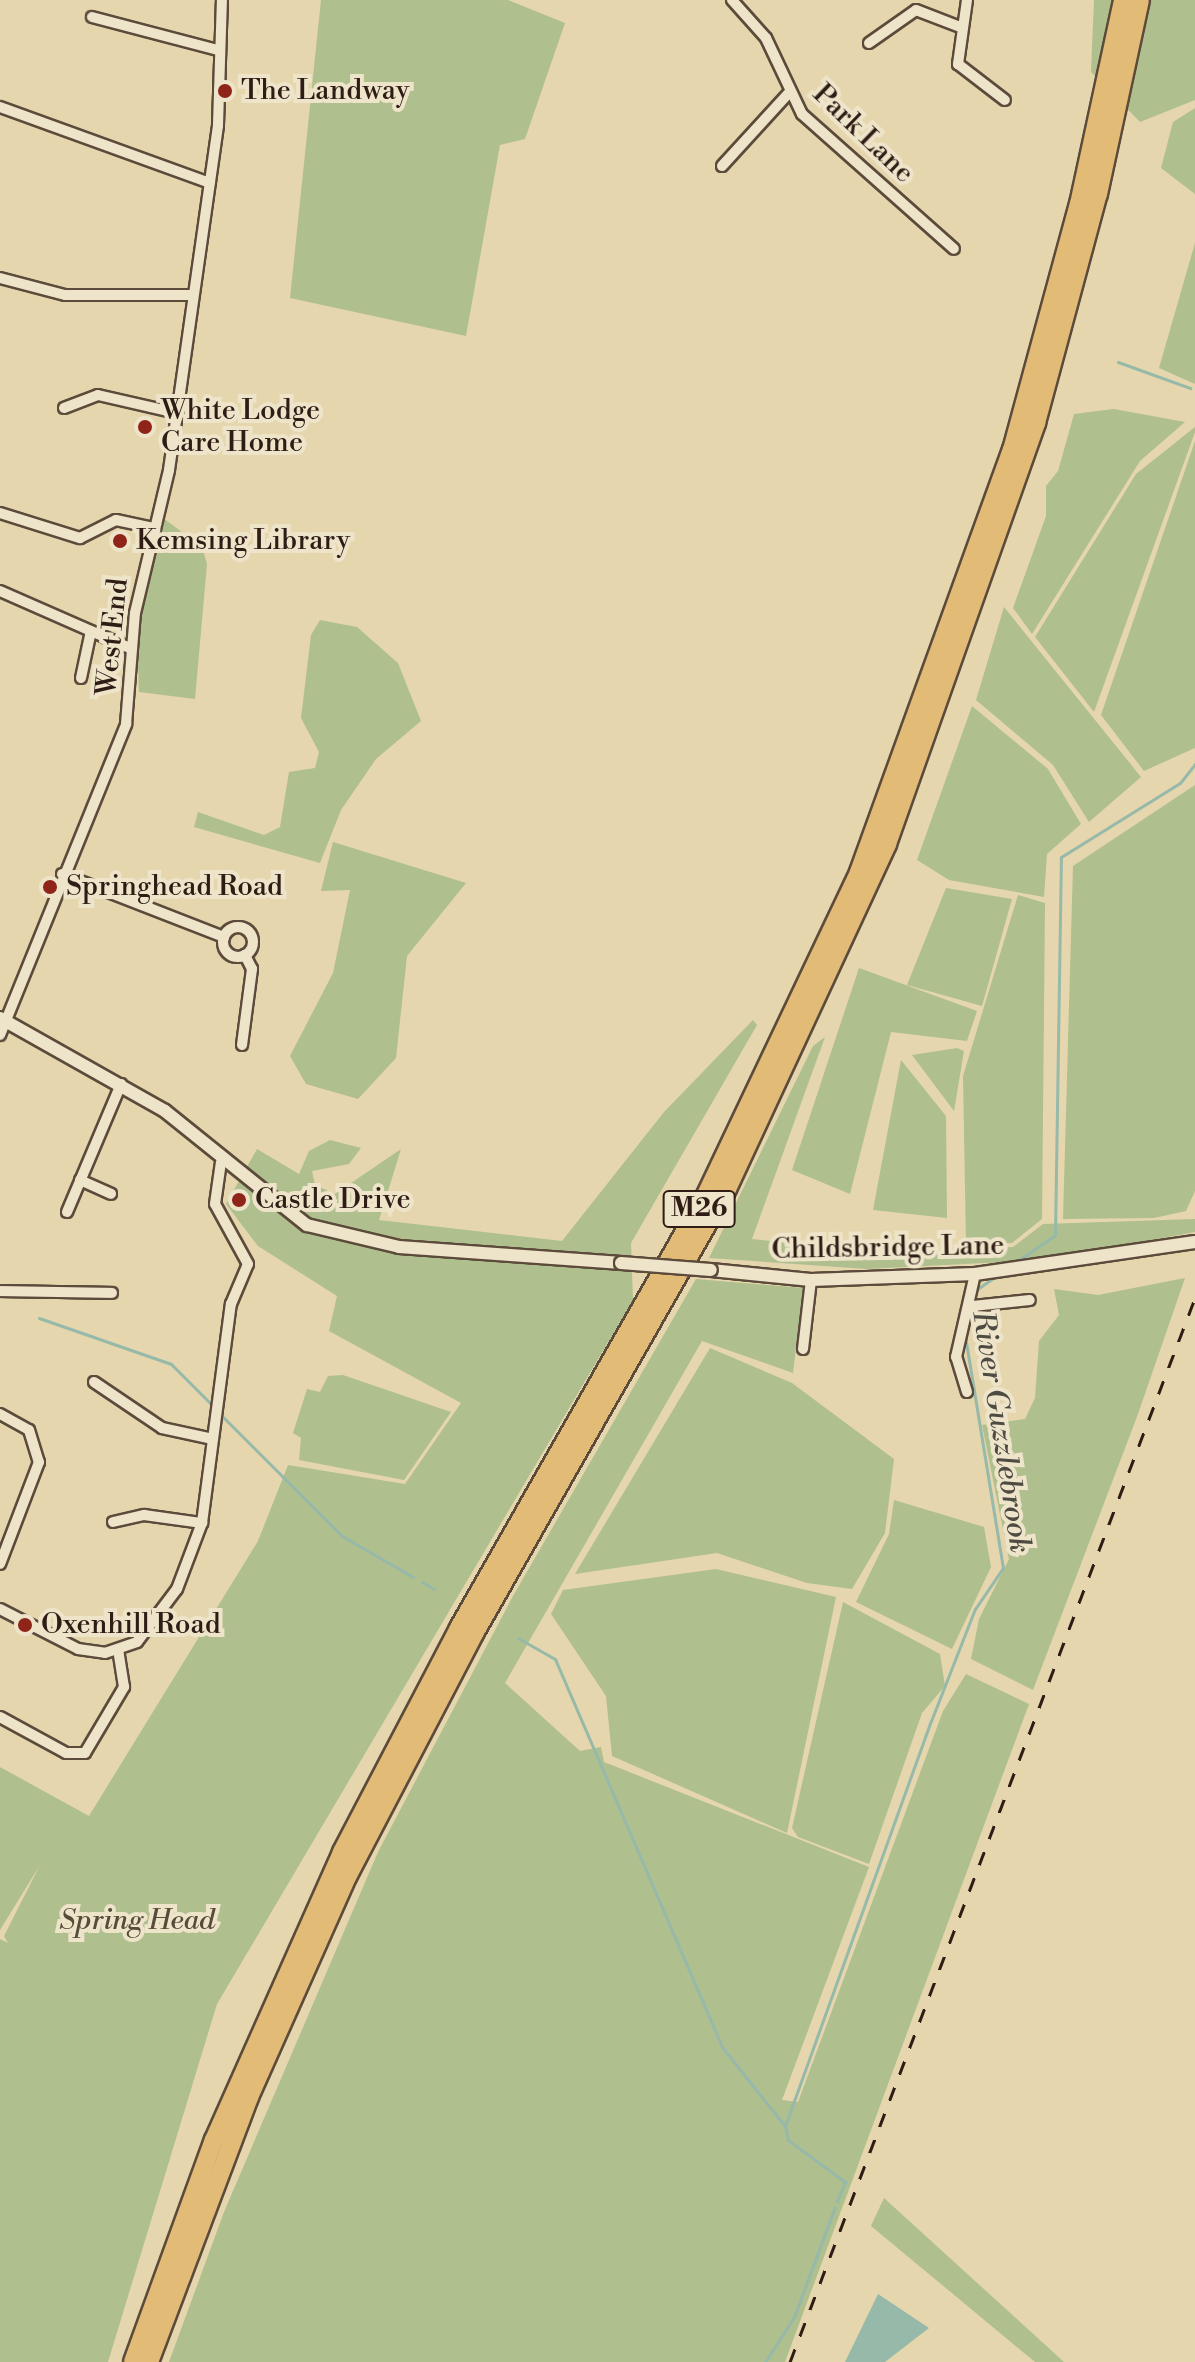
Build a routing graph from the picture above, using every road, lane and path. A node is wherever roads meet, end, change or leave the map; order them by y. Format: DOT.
graph roads {
  1 [pos="222,0"];
  2 [pos="732,0"];
  3 [pos="967,0"];
  4 [pos="1123,0"];
  5 [pos="1140,0"];
  6 [pos="906,6"];
  7 [pos="92,17"];
  8 [pos="960,27"];
  9 [pos="869,43"];
  10 [pos="218,50"];
  11 [pos="788,94"];
  12 [pos="1005,100"];
  13 [pos="0,107"];
  14 [pos="722,166"];
  15 [pos="210,183"];
  16 [pos="954,249"];
  17 [pos="0,278"];
  18 [pos="192,295"];
  19 [pos="64,408"];
  20 [pos="176,413"];
  21 [pos="0,513"];
  22 [pos="153,528"];
  23 [pos="0,591"];
  24 [pos="91,631"];
  25 [pos="130,648"];
  26 [pos="81,678"];
  27 [pos="62,874"];
  28 [pos="224,937"];
  29 [pos="245,955"];
  30 [pos="4,1021"];
  31 [pos="0,1035"];
  32 [pos="242,1045"];
  33 [pos="121,1084"];
  34 [pos="221,1162"];
  35 [pos="80,1180"];
  36 [pos="111,1194"];
  37 [pos="67,1212"];
  38 [pos="1190,1242"];
  39 [pos="975,1274"];
  40 [pos="811,1280"];
  41 [pos="0,1291"];
  42 [pos="112,1293"];
  43 [pos="1030,1300"];
  44 [pos="973,1306"];
  45 [pos="803,1349"];
  46 [pos="94,1382"];
  47 [pos="967,1392"];
  48 [pos="0,1414"];
  49 [pos="213,1439"];
  50 [pos="113,1522"];
  51 [pos="202,1523"];
  52 [pos="0,1564"];
  53 [pos="0,1609"];
  54 [pos="118,1651"];
  55 [pos="0,1717"];
  56 [pos="133,2362"];
  57 [pos="149,2362"];
  1 -- 10 [label="street, West End"];
  2 -- 11 [label="street, Park Lane"];
  3 -- 8 [label="street"];
  4 -- 56 [label="highway, M26"];
  5 -- 57 [label="highway, M26"];
  6 -- 8 [label="street"];
  6 -- 9 [label="street"];
  7 -- 10 [label="street"];
  8 -- 12 [label="street"];
  10 -- 15 [label="street, West End"];
  11 -- 14 [label="street"];
  11 -- 16 [label="street, Park Lane"];
  13 -- 15 [label="street"];
  15 -- 18 [label="street, West End"];
  17 -- 18 [label="street"];
  18 -- 20 [label="street, West End"];
  19 -- 20 [label="street"];
  20 -- 22 [label="street, West End"];
  21 -- 22 [label="street"];
  22 -- 25 [label="street, West End"];
  23 -- 24 [label="street"];
  24 -- 25 [label="street"];
  24 -- 26 [label="street"];
  25 -- 27 [label="street, West End"];
  27 -- 28 [label="street"];
  27 -- 30 [label="street, West End"];
  28 -- 29 [label="street"];
  28 -- 29 [label="street"];
  29 -- 32 [label="street"];
  30 -- 31 [label="street, West End"];
  30 -- 33 [label="street, Childsbridge Lane"];
  33 -- 34 [label="street, Childsbridge Lane"];
  33 -- 35 [label="street"];
  34 -- 40 [label="street, Childsbridge Lane, bridge"];
  34 -- 49 [label="street"];
  35 -- 36 [label="street"];
  35 -- 37 [label="street"];
  38 -- 39 [label="street, Childsbridge Lane"];
  39 -- 40 [label="street, Childsbridge Lane"];
  39 -- 44 [label="street"];
  40 -- 45 [label="street"];
  41 -- 42 [label="street"];
  43 -- 44 [label="street"];
  44 -- 47 [label="street"];
  46 -- 49 [label="street"];
  48 -- 52 [label="street"];
  49 -- 51 [label="street"];
  50 -- 51 [label="street"];
  51 -- 54 [label="street"];
  53 -- 54 [label="street"];
  54 -- 55 [label="street"];
}
